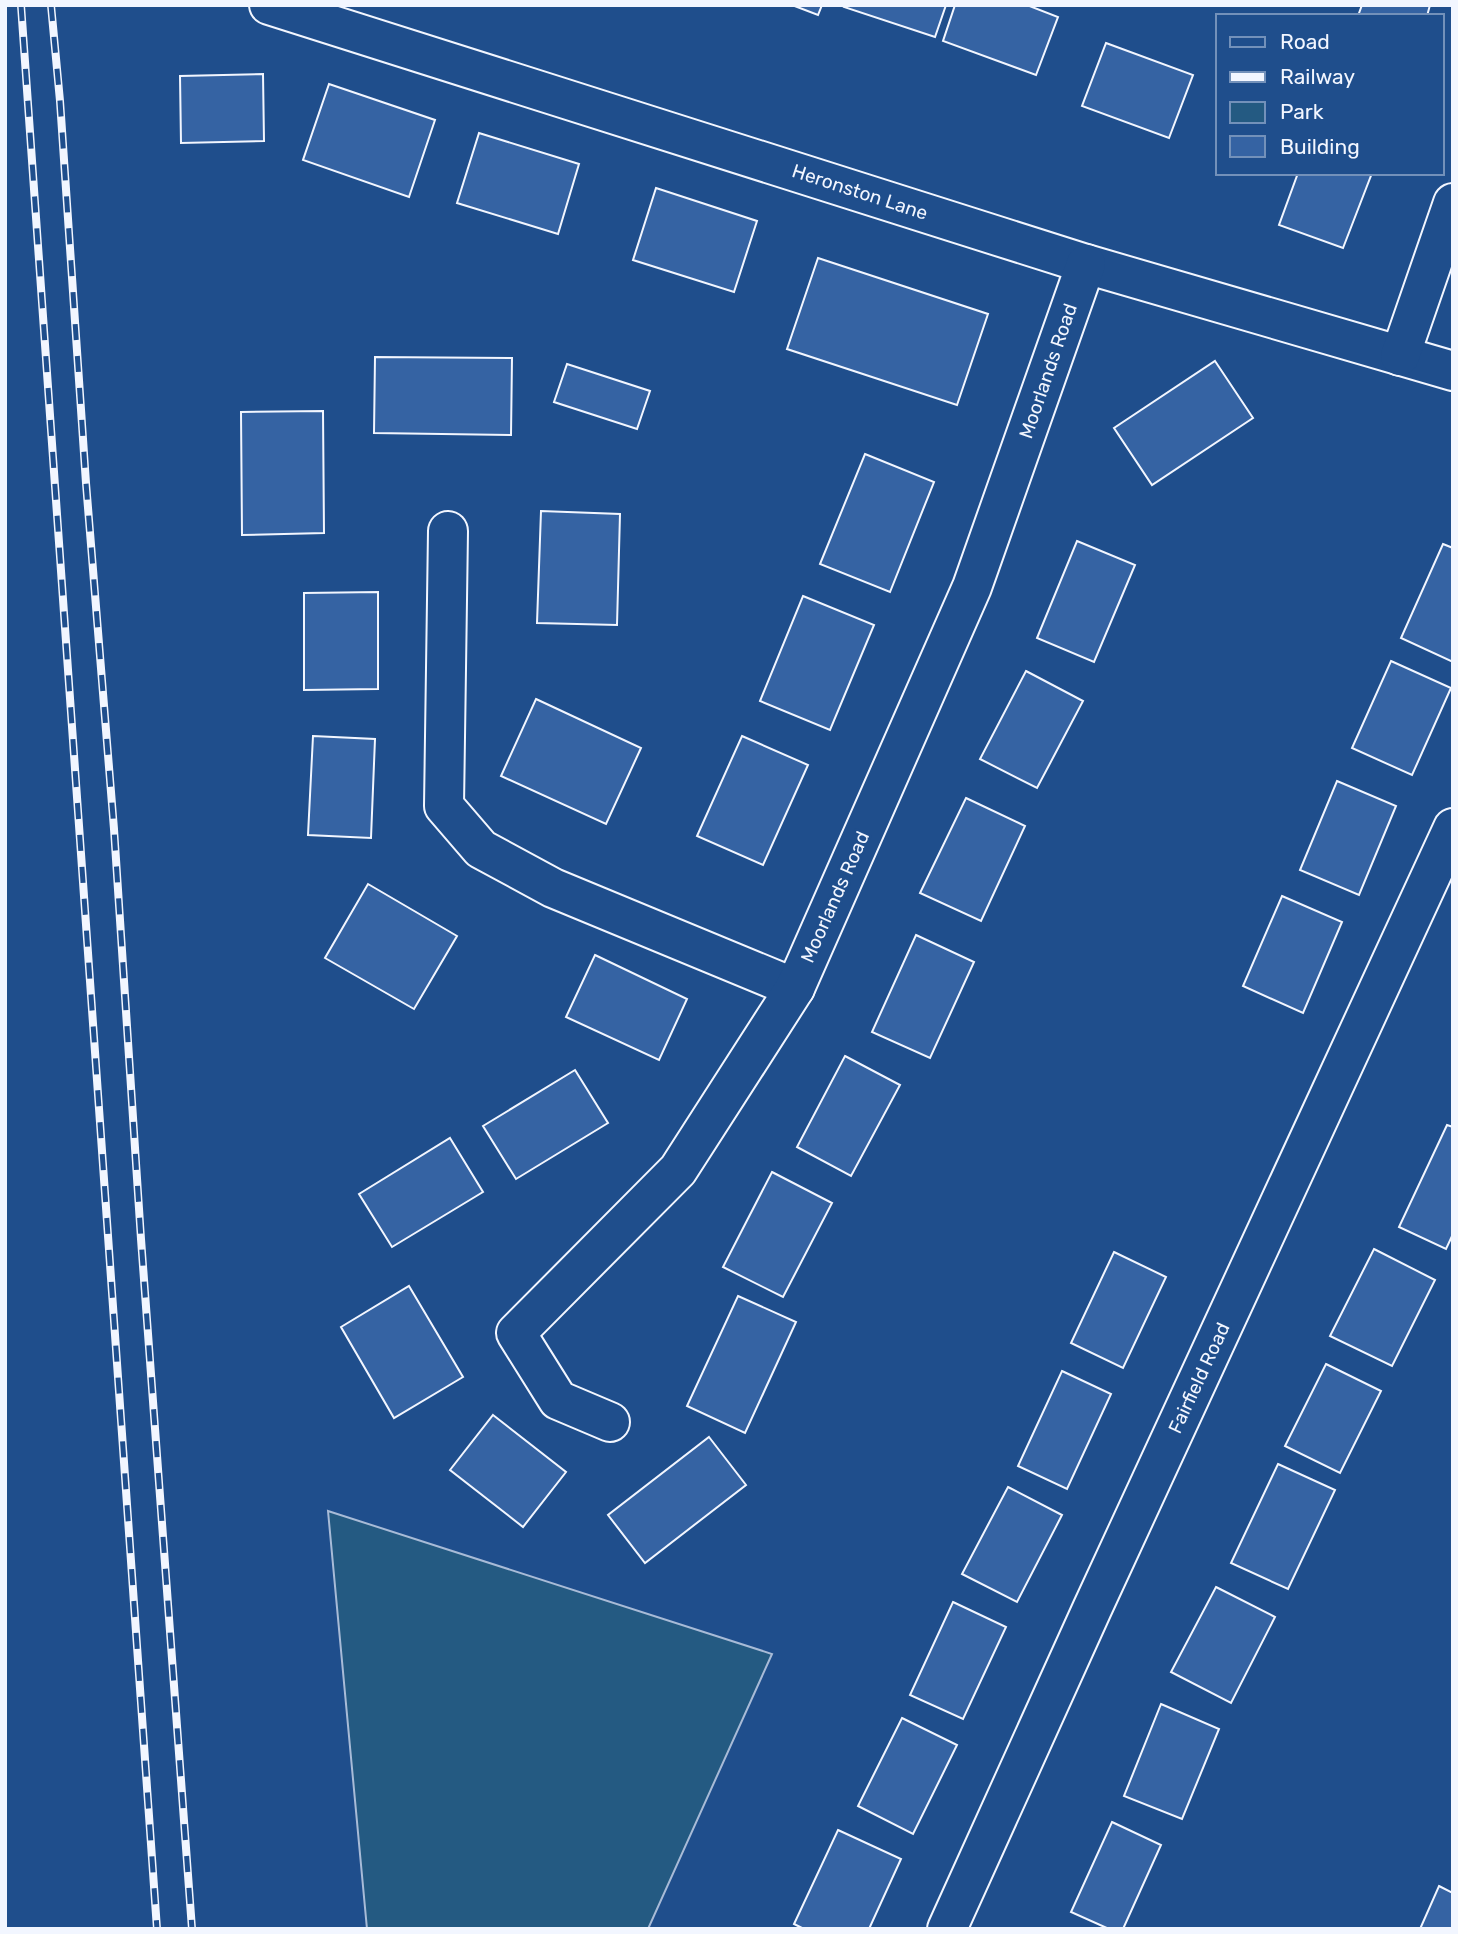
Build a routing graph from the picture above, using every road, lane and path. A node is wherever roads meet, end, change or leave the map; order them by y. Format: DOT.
graph roads {
  1 [pos="269,5"];
  2 [pos="1453,203"];
  3 [pos="1086,264"];
  4 [pos="1400,356"];
  5 [pos="1453,371"];
  6 [pos="448,531"];
  7 [pos="1453,828"];
  8 [pos="795,988"];
  9 [pos="610,1422"];
  10 [pos="947,1929"];
  1 -- 3 [label="street, Heronston Lane"];
  2 -- 4 [label="street"];
  3 -- 4 [label="street, Heronston Lane"];
  3 -- 8 [label="street, Moorlands Road"];
  4 -- 5 [label="street, Heronston Lane"];
  6 -- 8 [label="street"];
  7 -- 10 [label="street, Fairfield Road"];
  8 -- 9 [label="street, Moorlands Road"];
}
